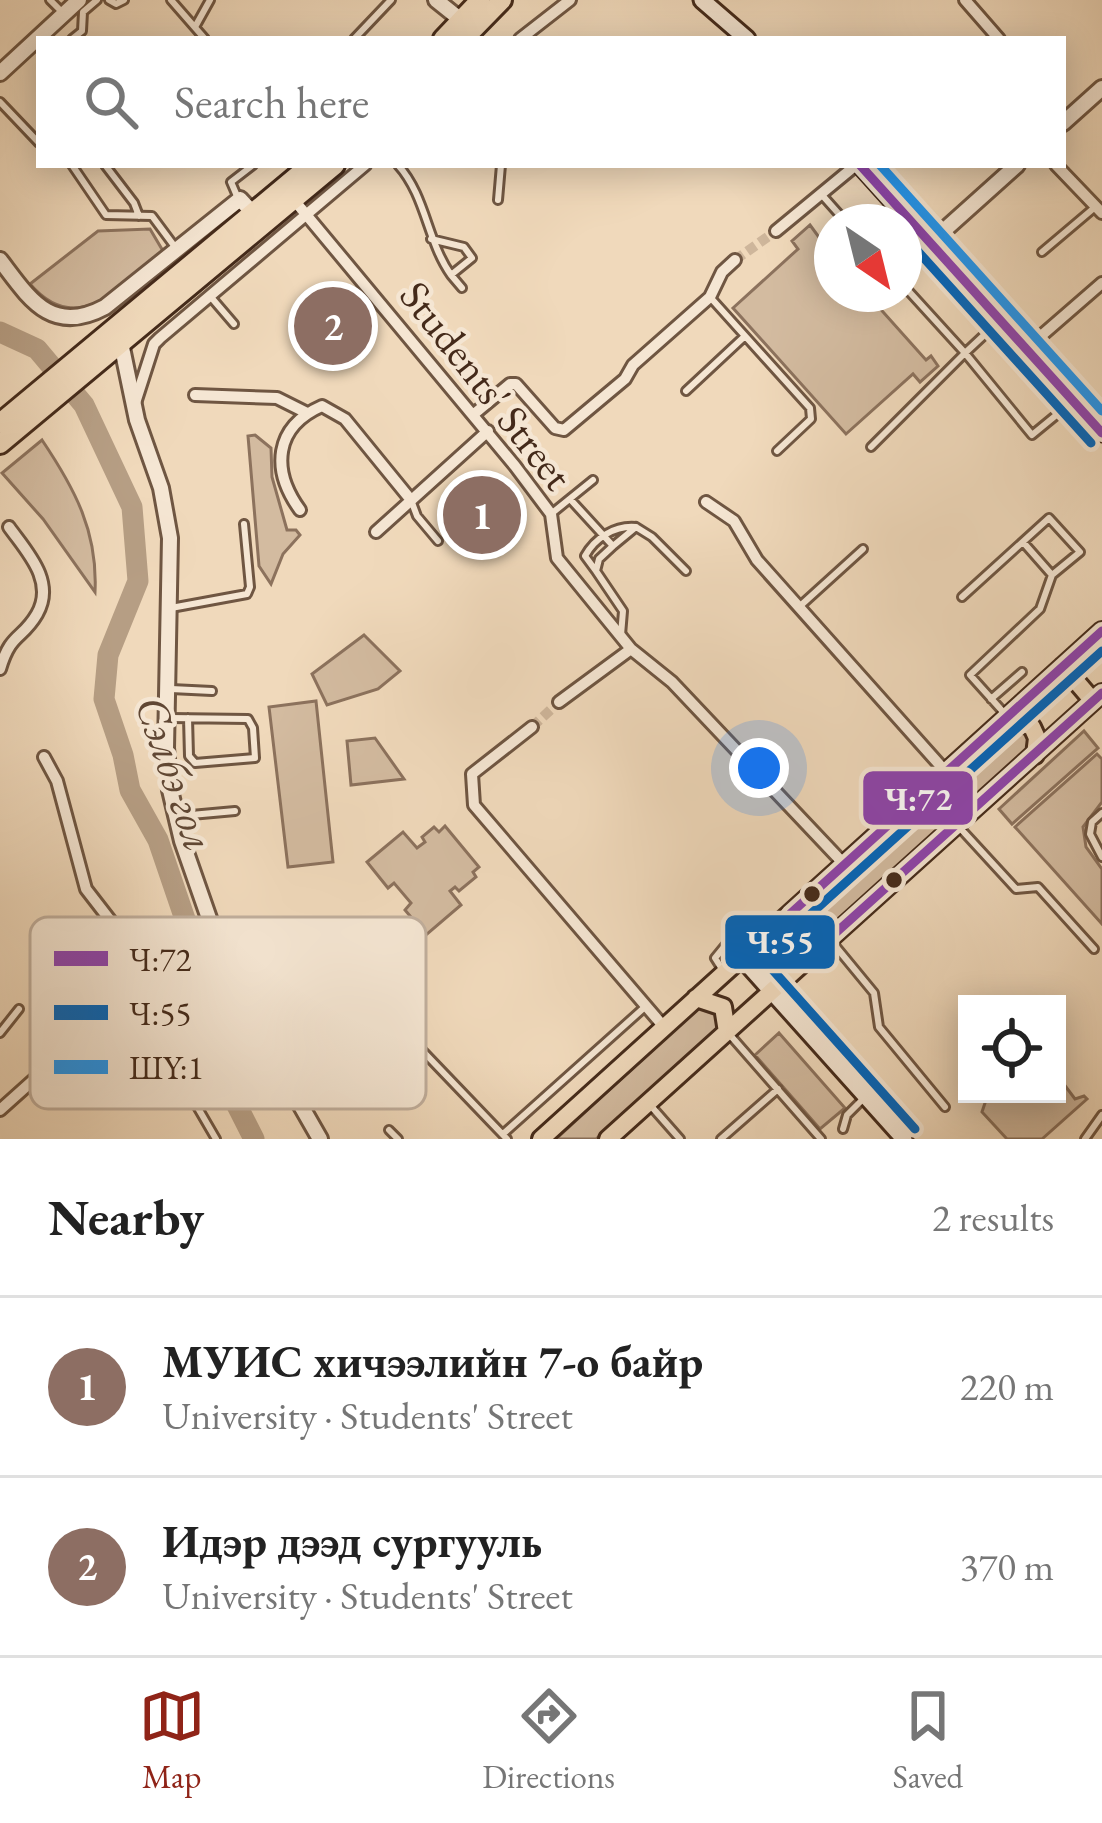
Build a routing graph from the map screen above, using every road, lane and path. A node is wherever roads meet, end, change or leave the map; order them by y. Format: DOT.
graph roads {
  1 [pos="50,0"];
  2 [pos="79,0"];
  3 [pos="98,0"];
  4 [pos="109,0"];
  5 [pos="124,0"];
  6 [pos="171,0"];
  7 [pos="210,0"];
  8 [pos="391,0"];
  9 [pos="436,0"];
  10 [pos="480,0"];
  11 [pos="502,0"];
  12 [pos="570,0"];
  13 [pos="702,0"];
  14 [pos="965,0"];
  15 [pos="65,14"];
  16 [pos="195,27"];
  17 [pos="463,30"];
  18 [pos="41,36"];
  19 [pos="76,36"];
  20 [pos="202,36"];
  21 [pos="357,36"];
  22 [pos="524,36"];
  23 [pos="743,36"];
  24 [pos="996,36"];
  25 [pos="36,40"];
  26 [pos="0,73"];
  27 [pos="1102,88"];
  28 [pos="0,102"];
  29 [pos="1066,116"];
  30 [pos="36,140"];
  31 [pos="74,168"];
  32 [pos="107,168"];
  33 [pos="249,168"];
  34 [pos="305,168"];
  35 [pos="332,168"];
  36 [pos="360,168"];
  37 [pos="400,168"];
  38 [pos="501,168"];
  39 [pos="854,168"];
  40 [pos="861,168"];
  41 [pos="1014,168"];
  42 [pos="1059,168"];
  43 [pos="822,195"];
  44 [pos="498,200"];
  45 [pos="830,204"];
  46 [pos="247,206"];
  47 [pos="300,207"];
  48 [pos="1099,209"];
  49 [pos="139,216"];
  50 [pos="776,231"];
  51 [pos="431,239"];
  52 [pos="930,243"];
  53 [pos="178,250"];
  54 [pos="1042,252"];
  55 [pos="0,260"];
  56 [pos="735,260"];
  57 [pos="451,275"];
  58 [pos="1102,283"];
  59 [pos="462,288"];
  60 [pos="210,296"];
  61 [pos="710,297"];
  62 [pos="922,306"];
  63 [pos="1000,320"];
  64 [pos="234,324"];
  65 [pos="745,336"];
  66 [pos="121,343"];
  67 [pos="1026,349"];
  68 [pos="965,353"];
  69 [pos="84,363"];
  70 [pos="686,391"];
  71 [pos="195,395"];
  72 [pos="1074,400"];
  73 [pos="135,403"];
  74 [pos="29,410"];
  75 [pos="308,413"];
  76 [pos="474,414"];
  77 [pos="0,423"];
  78 [pos="488,431"];
  79 [pos="1102,433"];
  80 [pos="0,444"];
  81 [pos="871,447"];
  82 [pos="777,451"];
  83 [pos="593,480"];
  84 [pos="570,499"];
  85 [pos="411,500"];
  86 [pos="706,502"];
  87 [pos="301,510"];
  88 [pos="551,514"];
  89 [pos="244,524"];
  90 [pos="8,527"];
  91 [pos="636,527"];
  92 [pos="376,532"];
  93 [pos="604,536"];
  94 [pos="438,541"];
  95 [pos="1022,541"];
  96 [pos="613,546"];
  97 [pos="863,549"];
  98 [pos="596,571"];
  99 [pos="686,571"];
  100 [pos="1052,575"];
  101 [pos="962,596"];
  102 [pos="799,607"];
  103 [pos="171,608"];
  104 [pos="1102,631"];
  105 [pos="621,636"];
  106 [pos="631,649"];
  107 [pos="1063,666"];
  108 [pos="0,668"];
  109 [pos="1022,672"];
  110 [pos="167,689"];
  111 [pos="212,691"];
  112 [pos="991,699"];
  113 [pos="1099,702"];
  114 [pos="559,703"];
  115 [pos="1008,717"];
  116 [pos="166,718"];
  117 [pos="188,718"];
  118 [pos="532,727"];
  119 [pos="1035,755"];
  120 [pos="44,757"];
  121 [pos="946,772"];
  122 [pos="236,811"];
  123 [pos="1102,813"];
  124 [pos="177,817"];
  125 [pos="957,825"];
  126 [pos="1102,857"];
  127 [pos="844,864"];
  128 [pos="790,914"];
  129 [pos="108,917"];
  130 [pos="207,917"];
  131 [pos="747,919"];
  132 [pos="825,943"];
  133 [pos="1094,949"];
  134 [pos="741,957"];
  135 [pos="725,971"];
  136 [pos="772,992"];
  137 [pos="696,998"];
  138 [pos="646,1006"];
  139 [pos="19,1010"];
  140 [pos="664,1027"];
  141 [pos="727,1032"];
  142 [pos="0,1034"];
  143 [pos="426,1054"];
  144 [pos="30,1083"];
  145 [pos="778,1089"];
  146 [pos="866,1096"];
  147 [pos="648,1103"];
  148 [pos="946,1107"];
  149 [pos="199,1109"];
  150 [pos="303,1109"];
  151 [pos="0,1110"];
  152 [pos="1102,1115"];
  153 [pos="843,1129"];
  154 [pos="389,1130"];
  155 [pos="616,1136"];
  156 [pos="505,1137"];
  157 [pos="216,1139"];
  158 [pos="320,1139"];
  159 [pos="398,1139"];
  160 [pos="541,1139"];
  161 [pos="680,1139"];
  162 [pos="721,1139"];
  163 [pos="821,1139"];
  164 [pos="904,1139"];
  165 [pos="1085,1139"];
  1 -- 15 [label="lane"];
  2 -- 15 [label="street"];
  3 -- 19 [label="lane"];
  4 -- 5 [label="lane"];
  6 -- 16 [label="lane"];
  7 -- 16 [label="lane"];
  8 -- 21 [label="lane"];
  9 -- 17 [label="street"];
  10 -- 17 [label="highway"];
  11 -- 17 [label="highway"];
  12 -- 22 [label="street"];
  13 -- 23 [label="main road"];
  14 -- 24 [label="street"];
  15 -- 18 [label="street"];
  16 -- 20 [label="lane"];
  25 -- 26 [label="street"];
  27 -- 29 [label="street"];
  28 -- 30 [label="lane"];
  31 -- 49 [label="lane"];
  32 -- 49 [label="lane"];
  33 -- 46 [label="lane"];
  34 -- 46 [label="highway"];
  35 -- 47 [label="highway"];
  36 -- 47 [label="street"];
  37 -- 51 [label="lane"];
  38 -- 44 [label="lane"];
  39 -- 43 [label="street"];
  40 -- 52 [label="main road"];
  41 -- 52 [label="street"];
  42 -- 48 [label="street"];
  43 -- 45 [label="lane"];
  43 -- 50 [label="street"];
  46 -- 53 [label="street"];
  46 -- 69 [label="highway"];
  47 -- 60 [label="street"];
  47 -- 66 [label="highway"];
  47 -- 76 [label="street, Students' Street"];
  48 -- 54 [label="lane"];
  49 -- 53 [label="lane"];
  51 -- 57 [label="lane"];
  51 -- 57 [label="lane"];
  52 -- 63 [label="main road"];
  53 -- 55 [label="street"];
  56 -- 61 [label="street"];
  57 -- 59 [label="lane"];
  58 -- 67 [label="street"];
  60 -- 64 [label="lane"];
  60 -- 73 [label="street"];
  61 -- 65 [label="lane"];
  61 -- 76 [label="street"];
  62 -- 68 [label="lane"];
  63 -- 67 [label="main road"];
  63 -- 68 [label="lane"];
  65 -- 70 [label="lane"];
  65 -- 82 [label="lane"];
  66 -- 69 [label="highway"];
  66 -- 73 [label="street"];
  67 -- 72 [label="main road"];
  68 -- 72 [label="lane"];
  68 -- 81 [label="lane"];
  69 -- 74 [label="highway"];
  71 -- 75 [label="street"];
  72 -- 79 [label="main road"];
  73 -- 103 [label="street"];
  74 -- 77 [label="highway"];
  74 -- 80 [label="highway"];
  75 -- 85 [label="street"];
  75 -- 87 [label="street"];
  76 -- 78 [label="street, Students' Street"];
  78 -- 85 [label="street"];
  78 -- 88 [label="street, Students' Street"];
  83 -- 84 [label="lane"];
  84 -- 88 [label="lane"];
  84 -- 93 [label="lane"];
  85 -- 92 [label="street"];
  85 -- 94 [label="lane"];
  86 -- 102 [label="street"];
  88 -- 105 [label="street, Students' Street"];
  89 -- 103 [label="lane"];
  90 -- 108 [label="street"];
  91 -- 93 [label="lane"];
  91 -- 96 [label="lane"];
  91 -- 99 [label="lane"];
  93 -- 96 [label="lane"];
  93 -- 98 [label="lane"];
  95 -- 100 [label="lane"];
  95 -- 100 [label="lane"];
  95 -- 101 [label="lane"];
  96 -- 98 [label="lane"];
  97 -- 102 [label="lane"];
  98 -- 105 [label="lane"];
  100 -- 112 [label="lane"];
  102 -- 121 [label="street"];
  103 -- 110 [label="street"];
  104 -- 107 [label="main road"];
  105 -- 106 [label="street, Students' Street"];
  106 -- 114 [label="street"];
  106 -- 127 [label="street, Students' Street"];
  107 -- 113 [label="main road"];
  107 -- 115 [label="main road"];
  109 -- 112 [label="lane"];
  110 -- 111 [label="lane"];
  110 -- 116 [label="street"];
  112 -- 115 [label="lane"];
  113 -- 119 [label="main road"];
  115 -- 119 [label="main road"];
  115 -- 121 [label="main road"];
  116 -- 117 [label="lane"];
  116 -- 124 [label="street"];
  117 -- 117 [label="lane"];
  118 -- 138 [label="street"];
  119 -- 125 [label="main road"];
  120 -- 129 [label="street"];
  121 -- 127 [label="main road"];
  122 -- 124 [label="lane"];
  123 -- 126 [label="lane"];
  124 -- 130 [label="street"];
  125 -- 132 [label="main road"];
  125 -- 133 [label="lane"];
  127 -- 128 [label="main road"];
  128 -- 132 [label="main road"];
  128 -- 134 [label="main road"];
  131 -- 135 [label="lane"];
  132 -- 136 [label="main road"];
  132 -- 148 [label="lane"];
  134 -- 135 [label="main road"];
  134 -- 136 [label="main road"];
  135 -- 137 [label="main road"];
  136 -- 141 [label="main road"];
  136 -- 146 [label="main road"];
  137 -- 140 [label="main road"];
  137 -- 141 [label="main road"];
  138 -- 140 [label="street"];
  138 -- 156 [label="lane"];
  139 -- 142 [label="lane"];
  140 -- 160 [label="main road"];
  141 -- 145 [label="lane"];
  141 -- 147 [label="main road"];
  143 -- 156 [label="lane"];
  144 -- 151 [label="street"];
  145 -- 162 [label="lane"];
  145 -- 163 [label="lane"];
  146 -- 153 [label="lane"];
  146 -- 164 [label="main road"];
  147 -- 155 [label="main road"];
  147 -- 161 [label="lane"];
  149 -- 157 [label="lane"];
  150 -- 158 [label="street"];
  152 -- 165 [label="lane"];
  154 -- 159 [label="lane"];
}
